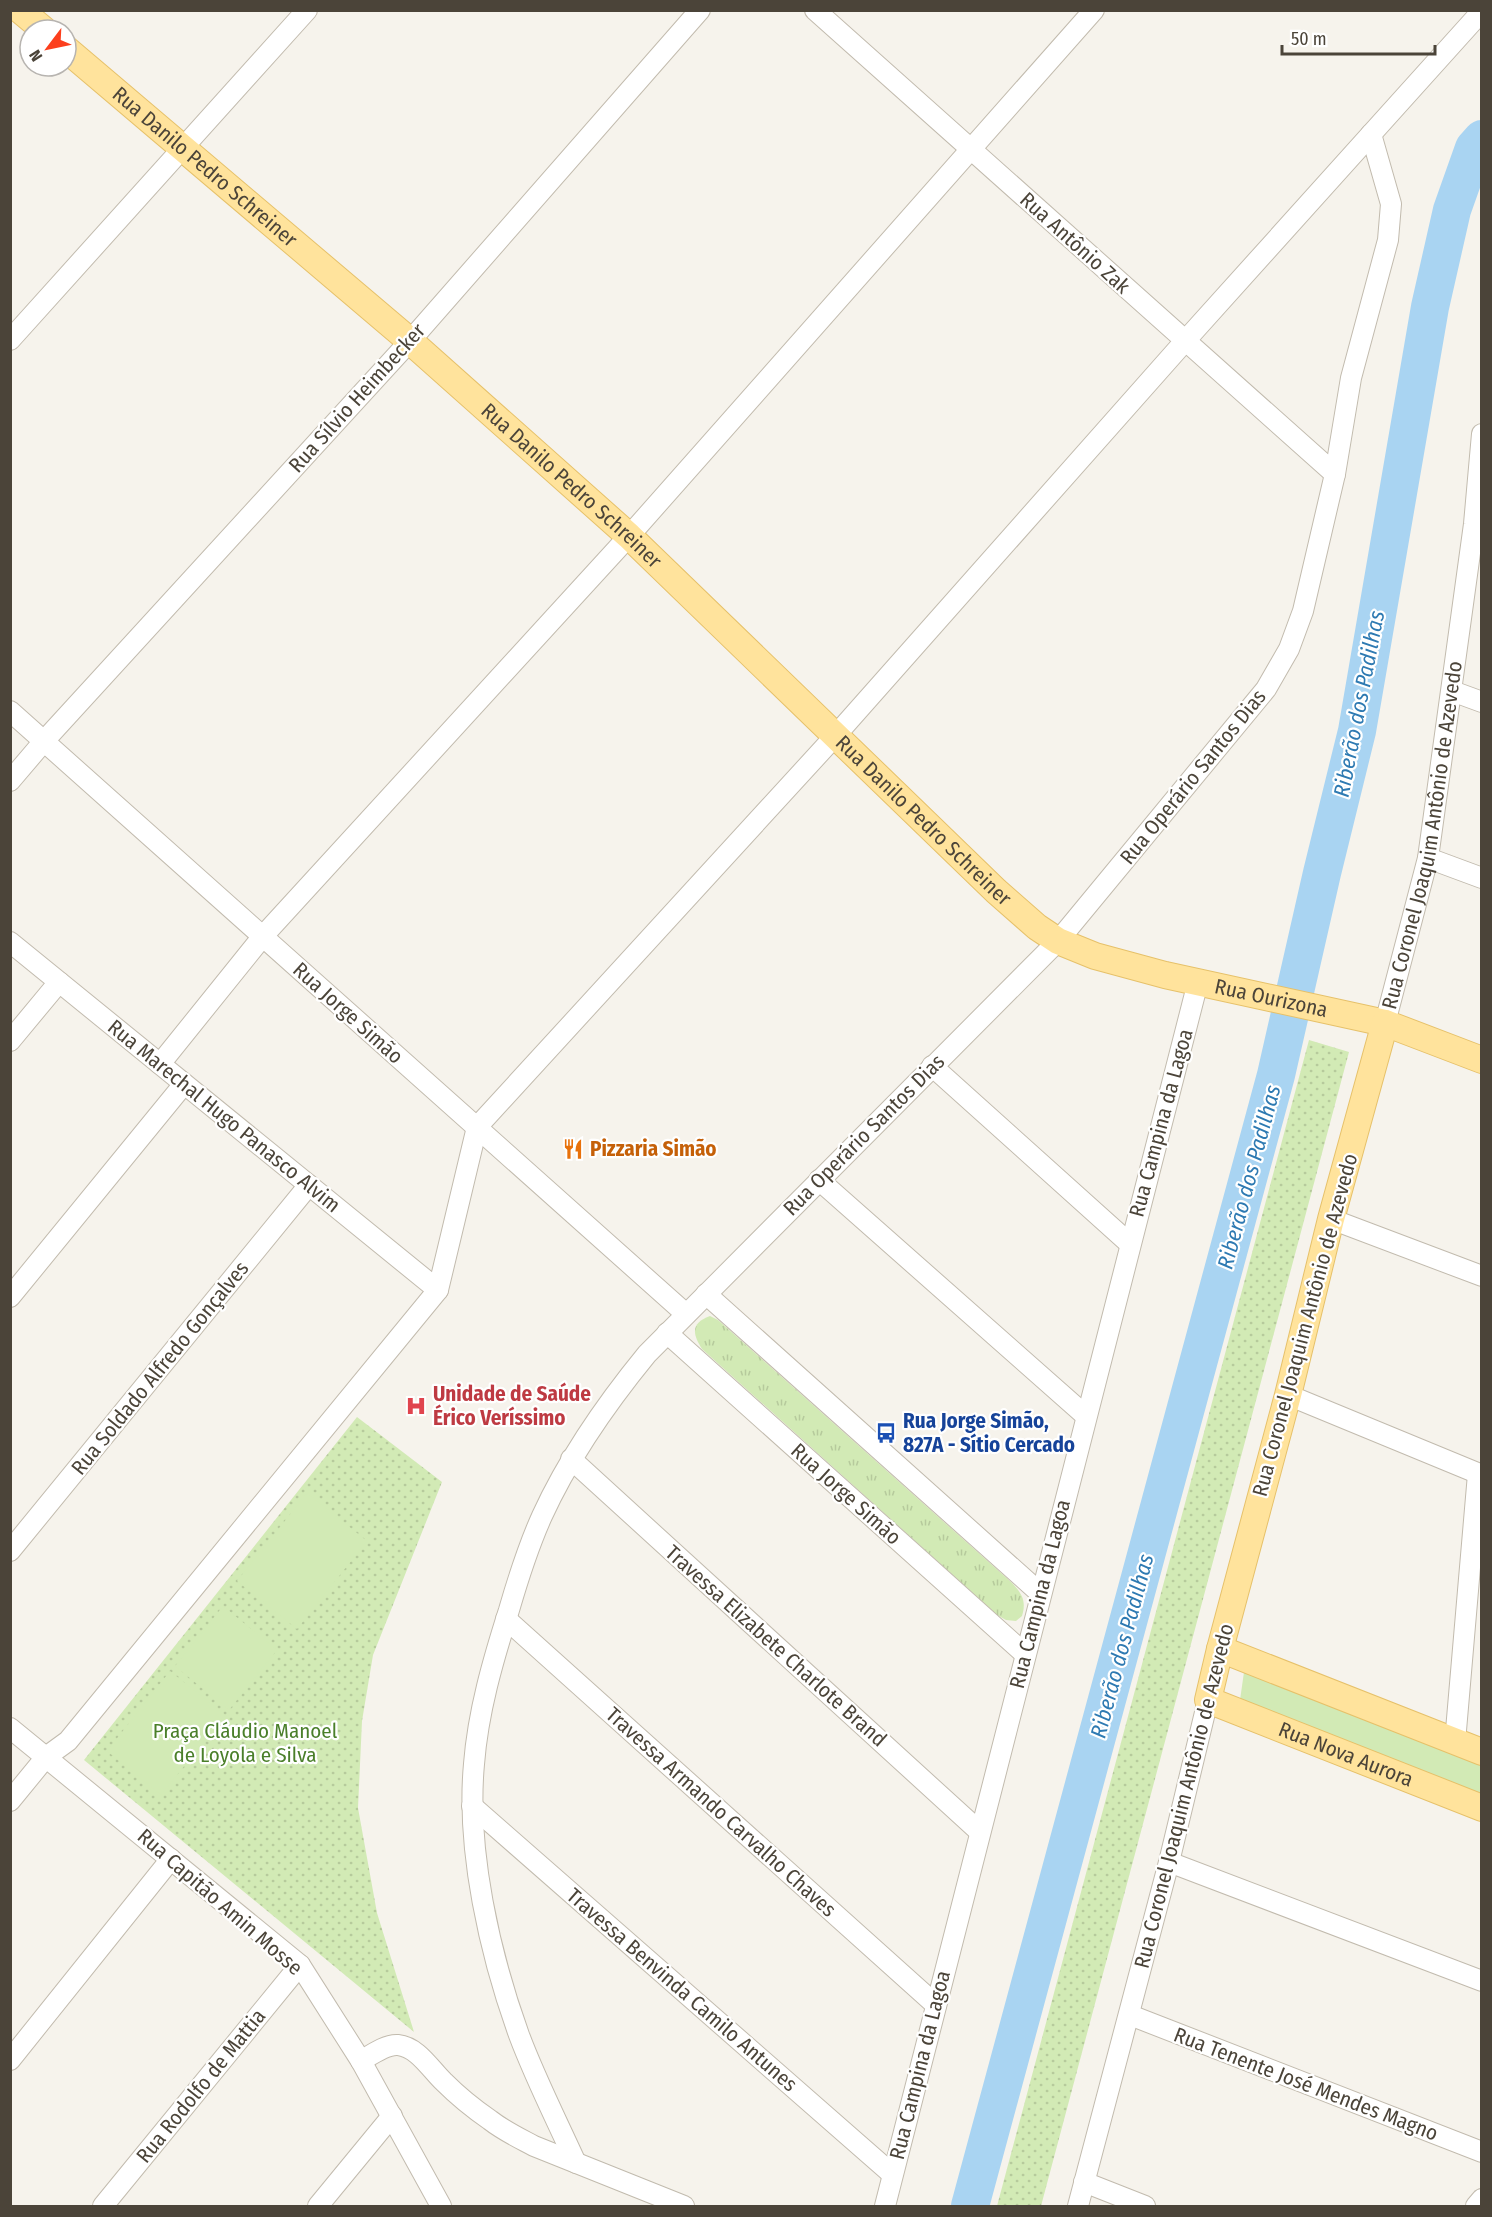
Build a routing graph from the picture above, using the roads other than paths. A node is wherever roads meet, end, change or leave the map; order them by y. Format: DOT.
graph roads {
  1 [pos="307,10"];
  2 [pos="700,10"];
  3 [pos="815,10"];
  4 [pos="1094,10"];
  5 [pos="1482,11"];
  6 [pos="78,59"];
  7 [pos="1371,134"];
  8 [pos="184,147"];
  9 [pos="971,150"];
  10 [pos="10,340"];
  11 [pos="410,340"];
  12 [pos="1185,341"];
  13 [pos="1482,434"];
  14 [pos="1335,474"];
  15 [pos="1478,525"];
  16 [pos="629,536"];
  17 [pos="1452,691"];
  18 [pos="1482,702"];
  19 [pos="10,711"];
  20 [pos="836,735"];
  21 [pos="44,741"];
  22 [pos="10,781"];
  23 [pos="1428,858"];
  24 [pos="1482,878"];
  25 [pos="262,936"];
  26 [pos="1058,941"];
  27 [pos="10,942"];
  28 [pos="58,982"];
  29 [pos="1198,982"];
  30 [pos="1385,1023"];
  31 [pos="1422,1037"];
  32 [pos="10,1041"];
  33 [pos="1378,1052"];
  34 [pos="1482,1060"];
  35 [pos="160,1064"];
  36 [pos="932,1066"];
  37 [pos="184,1083"];
  38 [pos="477,1127"];
  39 [pos="819,1180"];
  40 [pos="309,1185"];
  41 [pos="1331,1219"];
  42 [pos="1130,1244"];
  43 [pos="1482,1276"];
  44 [pos="438,1290"];
  45 [pos="706,1294"];
  46 [pos="10,1297"];
  47 [pos="686,1314"];
  48 [pos="668,1333"];
  49 [pos="1288,1395"];
  50 [pos="1086,1416"];
  51 [pos="571,1459"];
  52 [pos="1480,1474"];
  53 [pos="10,1551"];
  54 [pos="1040,1593"];
  55 [pos="506,1619"];
  56 [pos="1220,1649"];
  57 [pos="1025,1654"];
  58 [pos="1208,1700"];
  59 [pos="10,1728"];
  60 [pos="1455,1742"];
  61 [pos="1482,1752"];
  62 [pos="46,1757"];
  63 [pos="10,1801"];
  64 [pos="472,1806"];
  65 [pos="1482,1808"];
  66 [pos="980,1832"];
  67 [pos="171,1859"];
  68 [pos="1169,1862"];
  69 [pos="300,1965"];
  70 [pos="1482,1981"];
  71 [pos="936,2006"];
  72 [pos="1130,2015"];
  73 [pos="10,2060"];
  74 [pos="361,2061"];
  75 [pos="392,2116"];
  76 [pos="1482,2152"];
  77 [pos="576,2163"];
  78 [pos="892,2174"];
  79 [pos="1084,2182"];
  80 [pos="1482,2199"];
  81 [pos="103,2206"];
  82 [pos="318,2206"];
  83 [pos="441,2206"];
  84 [pos="684,2206"];
  85 [pos="885,2206"];
  86 [pos="1077,2206"];
  87 [pos="1145,2206"];
  88 [pos="1476,2206"];
  1 -- 8 [label="street"];
  2 -- 11 [label="street, Rua Sílvio Heimbecker"];
  3 -- 9 [label="street, Rua Antônio Zak"];
  4 -- 9 [label="street"];
  5 -- 7 [label="street"];
  6 -- 8 [label="main road, Rua Danilo Pedro Schreiner"];
  7 -- 12 [label="street"];
  7 -- 14 [label="street, Rua Operário Santos Dias"];
  8 -- 10 [label="street"];
  8 -- 11 [label="main road, Rua Danilo Pedro Schreiner"];
  9 -- 12 [label="street, Rua Antônio Zak"];
  9 -- 16 [label="street"];
  11 -- 16 [label="main road, Rua Danilo Pedro Schreiner"];
  11 -- 21 [label="street, Rua Sílvio Heimbecker"];
  12 -- 14 [label="street, Rua Antônio Zak"];
  12 -- 20 [label="street"];
  13 -- 15 [label="street, Rua Coronel Joaquim Antônio de Azevedo"];
  14 -- 26 [label="street, Rua Operário Santos Dias"];
  15 -- 17 [label="street, Rua Coronel Joaquim Antônio de Azevedo"];
  16 -- 20 [label="main road, Rua Danilo Pedro Schreiner"];
  16 -- 25 [label="street"];
  17 -- 18 [label="street"];
  17 -- 23 [label="street, Rua Coronel Joaquim Antônio de Azevedo"];
  19 -- 21 [label="street, Rua Jorge Simão"];
  20 -- 26 [label="main road, Rua Danilo Pedro Schreiner"];
  20 -- 38 [label="street"];
  21 -- 22 [label="street, Rua Sílvio Heimbecker"];
  21 -- 25 [label="street, Rua Jorge Simão"];
  23 -- 24 [label="street"];
  23 -- 30 [label="street, Rua Coronel Joaquim Antônio de Azevedo"];
  25 -- 35 [label="street"];
  25 -- 38 [label="street, Rua Jorge Simão"];
  26 -- 29 [label="main road, Rua Ourizona"];
  26 -- 36 [label="street, Rua Operário Santos Dias"];
  27 -- 28 [label="street, Rua Marechal Hugo Panasco Alvim"];
  28 -- 32 [label="street"];
  28 -- 35 [label="street, Rua Marechal Hugo Panasco Alvim"];
  29 -- 30 [label="main road, Rua Ourizona"];
  29 -- 42 [label="street, Rua Campina da Lagoa"];
  30 -- 31 [label="main road, Rua Ourizona"];
  30 -- 33 [label="main road, Rua Coronel Joaquim Antônio de Azevedo"];
  31 -- 33 [label="main road"];
  31 -- 34 [label="main road, Rua Ourizona"];
  33 -- 41 [label="main road, Rua Coronel Joaquim Antônio de Azevedo"];
  35 -- 37 [label="street, Rua Marechal Hugo Panasco Alvim"];
  36 -- 39 [label="street, Rua Operário Santos Dias"];
  36 -- 42 [label="street"];
  37 -- 40 [label="street, Rua Marechal Hugo Panasco Alvim"];
  37 -- 46 [label="street"];
  38 -- 44 [label="street"];
  38 -- 47 [label="street, Rua Jorge Simão"];
  39 -- 45 [label="street, Rua Operário Santos Dias"];
  39 -- 50 [label="street"];
  40 -- 44 [label="street, Rua Marechal Hugo Panasco Alvim"];
  40 -- 53 [label="street, Rua Soldado Alfredo Gonçalves"];
  41 -- 43 [label="street"];
  41 -- 49 [label="main road, Rua Coronel Joaquim Antônio de Azevedo"];
  42 -- 50 [label="street, Rua Campina da Lagoa"];
  44 -- 62 [label="street"];
  45 -- 47 [label="street, Rua Operário Santos Dias"];
  45 -- 54 [label="street"];
  47 -- 48 [label="street, Rua Operário Santos Dias"];
  48 -- 51 [label="street, Rua Operário Santos Dias"];
  48 -- 57 [label="street, Rua Jorge Simão"];
  49 -- 52 [label="street"];
  49 -- 56 [label="main road, Rua Coronel Joaquim Antônio de Azevedo"];
  50 -- 54 [label="street, Rua Campina da Lagoa"];
  51 -- 55 [label="street, Rua Operário Santos Dias"];
  51 -- 66 [label="street, Travessa Elizabete Charlote Brand"];
  52 -- 60 [label="street"];
  54 -- 57 [label="street, Rua Campina da Lagoa"];
  55 -- 64 [label="street, Rua Operário Santos Dias"];
  55 -- 71 [label="street, Travessa Armando Carvalho Chaves"];
  56 -- 58 [label="main road, Rua Coronel Joaquim Antônio de Azevedo"];
  56 -- 60 [label="main road"];
  57 -- 66 [label="street, Rua Campina da Lagoa"];
  58 -- 65 [label="main road, Rua Nova Aurora"];
  58 -- 68 [label="street, Rua Coronel Joaquim Antônio de Azevedo"];
  59 -- 62 [label="street, Rua Capitão Amin Mosse"];
  60 -- 61 [label="main road"];
  62 -- 63 [label="street"];
  62 -- 67 [label="street, Rua Capitão Amin Mosse"];
  64 -- 77 [label="street, Rua Operário Santos Dias"];
  64 -- 78 [label="street, Travessa Benvinda Camilo Antunes"];
  66 -- 71 [label="street, Rua Campina da Lagoa"];
  67 -- 69 [label="street, Rua Capitão Amin Mosse"];
  67 -- 73 [label="street"];
  68 -- 70 [label="street"];
  68 -- 72 [label="street, Rua Coronel Joaquim Antônio de Azevedo"];
  69 -- 74 [label="street, Rua Capitão Amin Mosse"];
  69 -- 81 [label="street, Rua Rodolfo de Mattia"];
  71 -- 78 [label="street, Rua Campina da Lagoa"];
  72 -- 76 [label="street, Rua Tenente José Mendes Magno"];
  72 -- 79 [label="street, Rua Coronel Joaquim Antônio de Azevedo"];
  74 -- 75 [label="street, Rua Capitão Amin Mosse"];
  74 -- 77 [label="street"];
  75 -- 82 [label="street"];
  75 -- 83 [label="street, Rua Capitão Amin Mosse"];
  77 -- 84 [label="street"];
  78 -- 85 [label="street, Rua Campina da Lagoa"];
  79 -- 86 [label="street, Rua Coronel Joaquim Antônio de Azevedo"];
  79 -- 87 [label="street"];
  80 -- 88 [label="street"];
}
